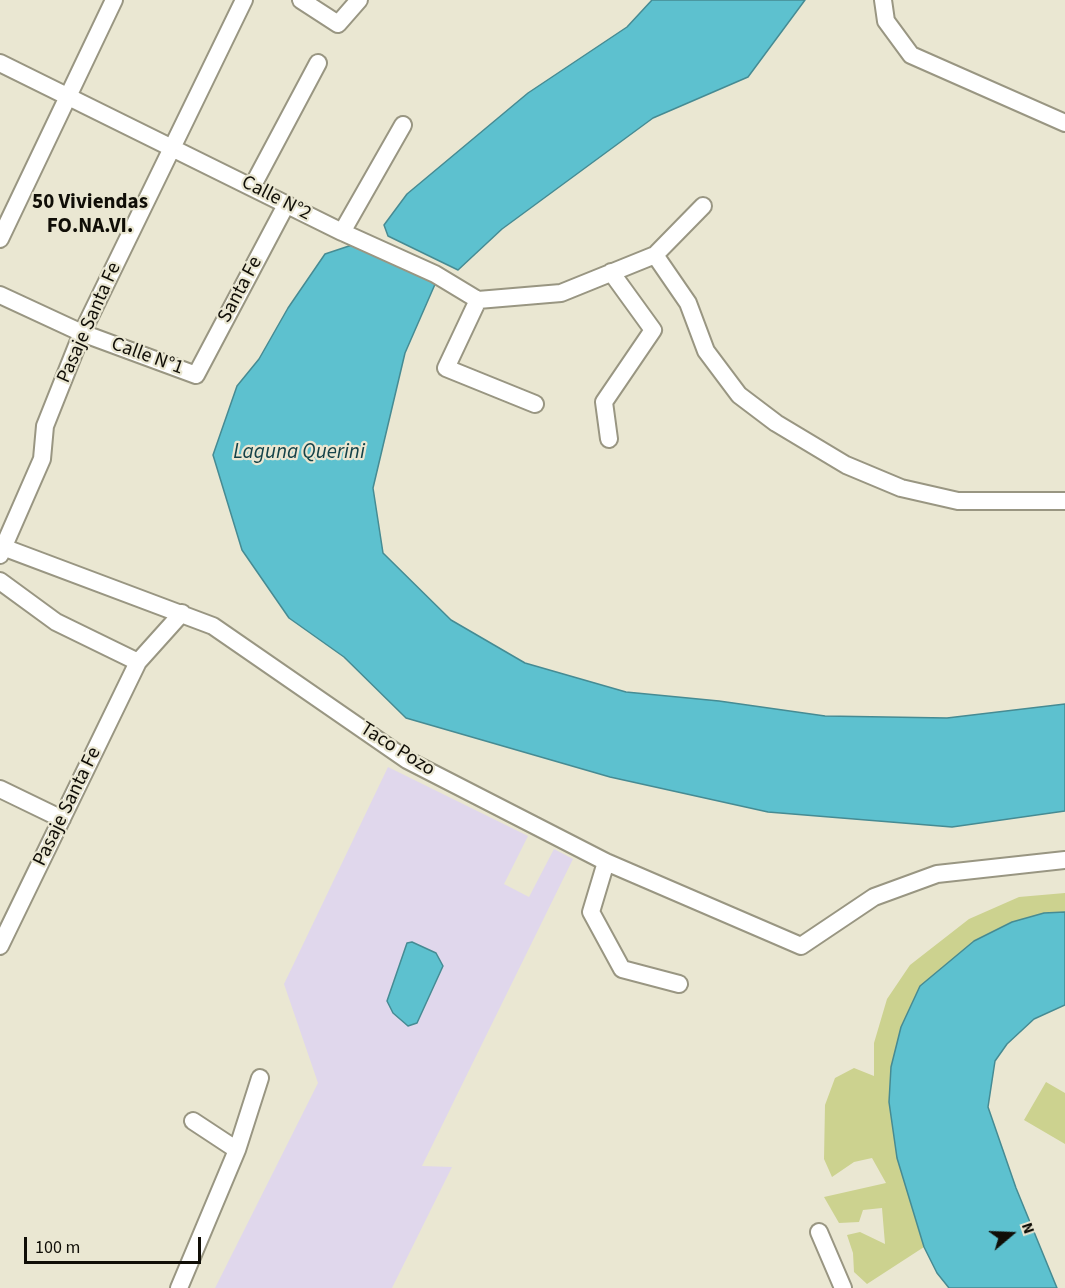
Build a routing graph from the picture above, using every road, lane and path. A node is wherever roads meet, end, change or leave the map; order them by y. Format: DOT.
graph roads {
  1 [pos="114,0"];
  2 [pos="244,0"];
  3 [pos="301,0"];
  4 [pos="359,0"];
  5 [pos="883,0"];
  6 [pos="0,63"];
  7 [pos="318,63"];
  8 [pos="68,96"];
  9 [pos="1065,123"];
  10 [pos="403,125"];
  11 [pos="174,147"];
  12 [pos="252,187"];
  13 [pos="286,205"];
  14 [pos="703,206"];
  15 [pos="342,232"];
  16 [pos="0,238"];
  17 [pos="655,255"];
  18 [pos="611,273"];
  19 [pos="0,295"];
  20 [pos="478,300"];
  21 [pos="82,333"];
  22 [pos="196,375"];
  23 [pos="535,404"];
  24 [pos="609,439"];
  25 [pos="1065,501"];
  26 [pos="2,549"];
  27 [pos="0,581"];
  28 [pos="182,613"];
  29 [pos="138,662"];
  30 [pos="0,789"];
  31 [pos="62,819"];
  32 [pos="1065,860"];
  33 [pos="606,862"];
  34 [pos="0,946"];
  35 [pos="679,984"];
  36 [pos="260,1078"];
  37 [pos="193,1121"];
  38 [pos="237,1150"];
  39 [pos="819,1232"];
  40 [pos="179,1288"];
  41 [pos="843,1288"];
  1 -- 8 [label="street"];
  2 -- 11 [label="street, Pasaje Santa Fe"];
  3 -- 4 [label="street"];
  5 -- 9 [label="street"];
  6 -- 8 [label="street, Calle N°2"];
  7 -- 12 [label="street"];
  8 -- 11 [label="street, Calle N°2"];
  8 -- 16 [label="street"];
  10 -- 15 [label="street"];
  11 -- 12 [label="street, Calle N°2"];
  11 -- 21 [label="street, Pasaje Santa Fe"];
  12 -- 13 [label="street, Calle N°2"];
  13 -- 15 [label="street, Calle N°2"];
  13 -- 22 [label="street, Santa Fe"];
  14 -- 17 [label="street"];
  15 -- 20 [label="street, Calle N°2"];
  17 -- 18 [label="street"];
  17 -- 25 [label="street"];
  18 -- 20 [label="street"];
  18 -- 24 [label="street"];
  19 -- 21 [label="street, Calle N°1"];
  20 -- 23 [label="street"];
  21 -- 22 [label="street, Calle N°1"];
  21 -- 26 [label="street, Pasaje Santa Fe"];
  26 -- 28 [label="street, Taco Pozo"];
  27 -- 29 [label="street"];
  28 -- 29 [label="street, Pasaje Santa Fe"];
  28 -- 33 [label="street, Taco Pozo"];
  29 -- 31 [label="street, Pasaje Santa Fe"];
  30 -- 31 [label="street"];
  31 -- 34 [label="street, Pasaje Santa Fe"];
  32 -- 33 [label="street, Taco Pozo"];
  33 -- 35 [label="street"];
  36 -- 38 [label="street"];
  37 -- 38 [label="street"];
  38 -- 40 [label="street"];
  39 -- 41 [label="street"];
}
